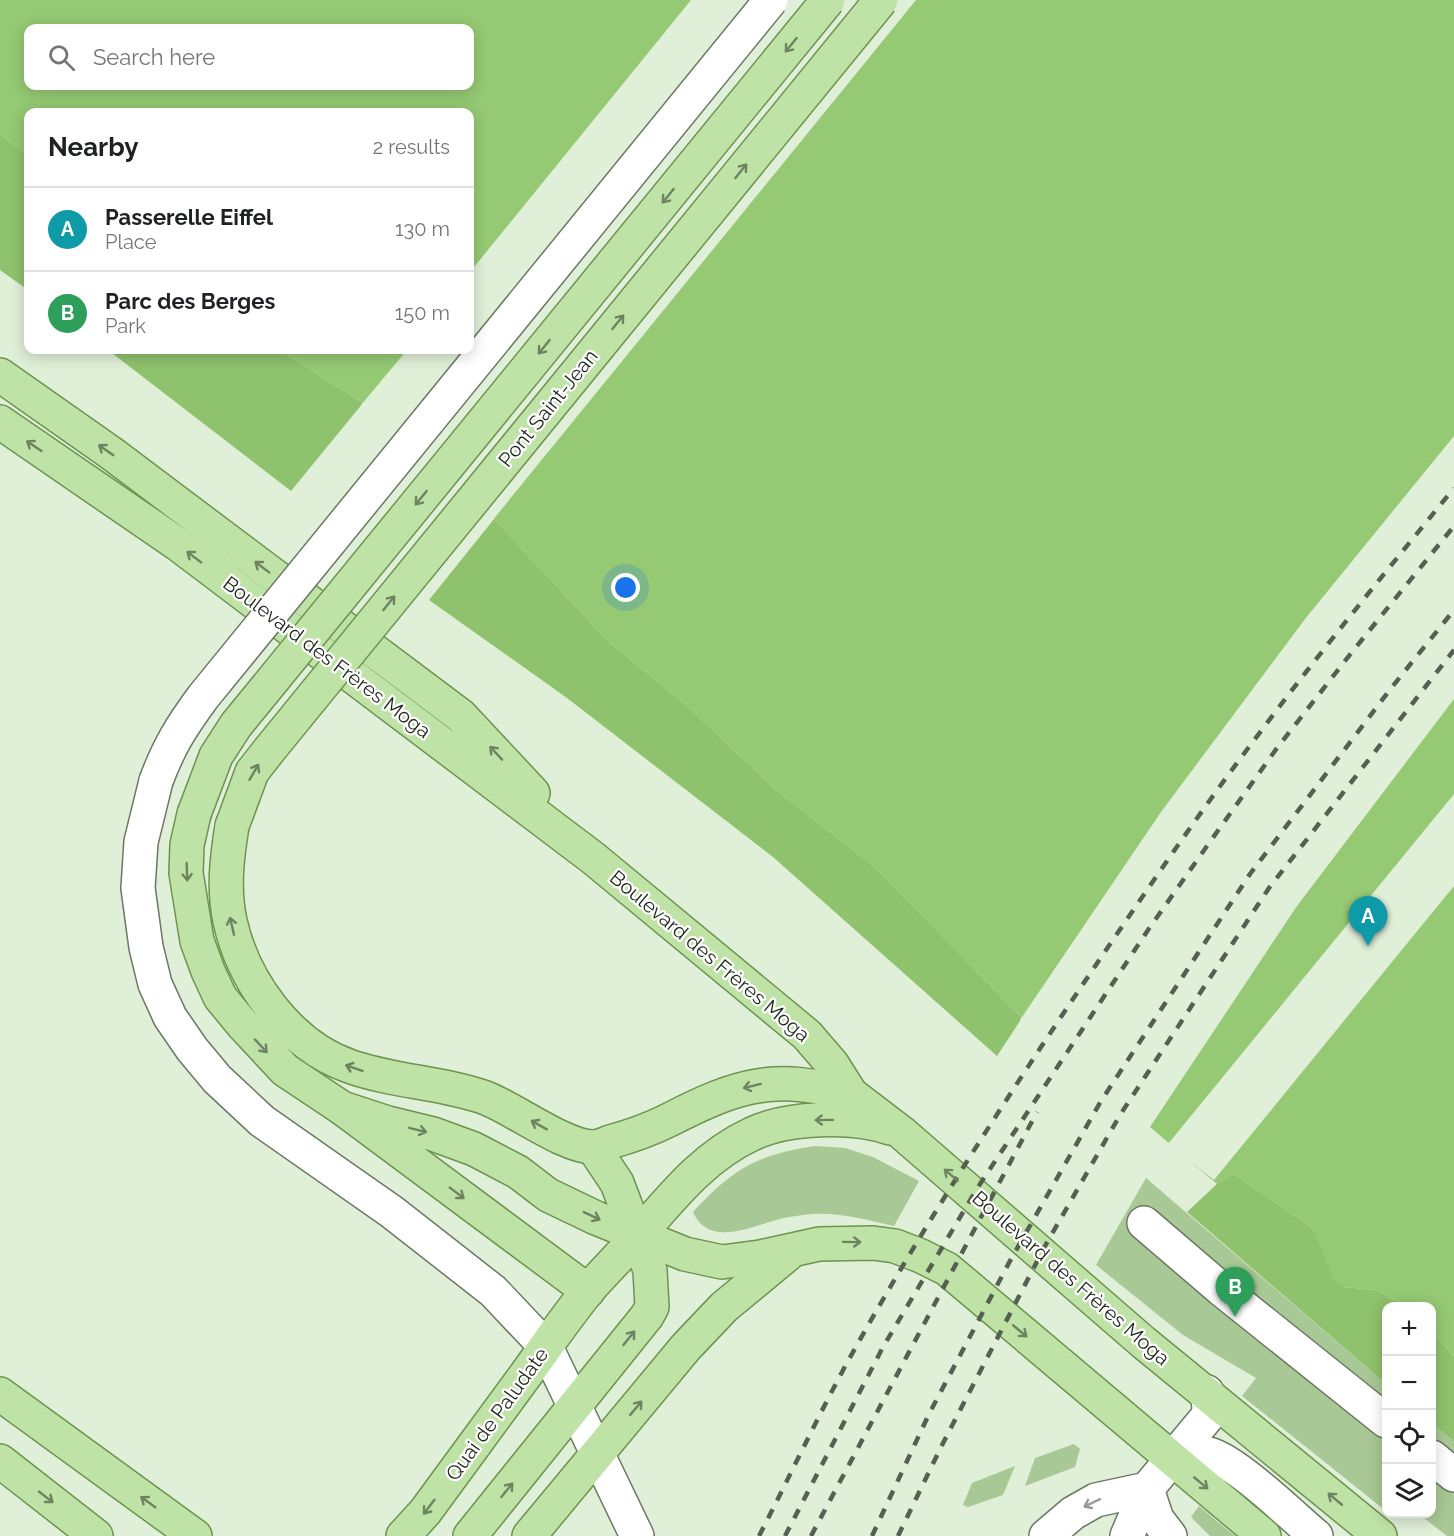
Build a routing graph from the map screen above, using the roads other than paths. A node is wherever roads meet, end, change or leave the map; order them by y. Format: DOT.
graph roads {
  1 [pos="771,0"];
  2 [pos="828,0"];
  3 [pos="880,0"];
  4 [pos="0,375"];
  5 [pos="0,422"];
  6 [pos="593,858"];
  7 [pos="851,1094"];
  8 [pos="342,1108"];
  9 [pos="902,1133"];
  10 [pos="592,1147"];
  11 [pos="1144,1223"];
  12 [pos="638,1235"];
  13 [pos="794,1249"];
  14 [pos="588,1291"];
  15 [pos="546,1347"];
  16 [pos="1207,1392"];
  17 [pos="0,1395"];
  18 [pos="575,1407"];
  19 [pos="1382,1418"];
  20 [pos="598,1454"];
  21 [pos="1172,1459"];
  22 [pos="0,1461"];
  23 [pos="1436,1461"];
  24 [pos="1454,1476"];
  25 [pos="1147,1489"];
  26 [pos="96,1536"];
  27 [pos="195,1536"];
  28 [pos="403,1536"];
  29 [pos="471,1536"];
  30 [pos="530,1536"];
  31 [pos="637,1536"];
  32 [pos="1046,1536"];
  33 [pos="1127,1536"];
  34 [pos="1170,1536"];
  35 [pos="1264,1536"];
  36 [pos="1316,1536"];
  37 [pos="1380,1536"];
  1 -- 15 [label="street, bridge"];
  2 -- 8 [label="main road, Pont Saint-Jean, one-way, bridge"];
  10 -- 3 [label="main road, Pont Saint-Jean, one-way, bridge"];
  6 -- 4 [label="main road, one-way"];
  6 -- 5 [label="main road, Boulevard des Frères Moga, one-way"];
  6 -- 7 [label="main road, Boulevard des Frères Moga"];
  7 -- 9 [label="main road, Boulevard des Frères Moga"];
  7 -- 10 [label="main road, one-way"];
  8 -- 12 [label="main road, one-way"];
  8 -- 14 [label="main road, one-way"];
  9 -- 12 [label="main road, Quai de Paludate, one-way"];
  16 -- 9 [label="main road, Boulevard des Frères Moga, one-way"];
  10 -- 12 [label="main road"];
  11 -- 19 [label="street"];
  12 -- 13 [label="main road"];
  12 -- 14 [label="main road, Quai de Paludate"];
  18 -- 12 [label="main road, one-way"];
  20 -- 13 [label="main road, one-way"];
  13 -- 21 [label="main road, one-way"];
  14 -- 15 [label="main road, Quai de Paludate"];
  15 -- 18 [label="street"];
  15 -- 28 [label="main road, Quai de Paludate, one-way"];
  16 -- 21 [label="street"];
  37 -- 16 [label="main road, Boulevard des Frères Moga, one-way"];
  27 -- 17 [label="main road, one-way"];
  18 -- 20 [label="street"];
  29 -- 18 [label="main road, one-way"];
  20 -- 30 [label="main road"];
  20 -- 31 [label="street"];
  21 -- 25 [label="street"];
  21 -- 35 [label="main road, one-way"];
  21 -- 36 [label="street"];
  22 -- 26 [label="main road, one-way"];
  23 -- 24 [label="street"];
  25 -- 32 [label="street, one-way"];
  25 -- 33 [label="street"];
  25 -- 34 [label="street"];
}
